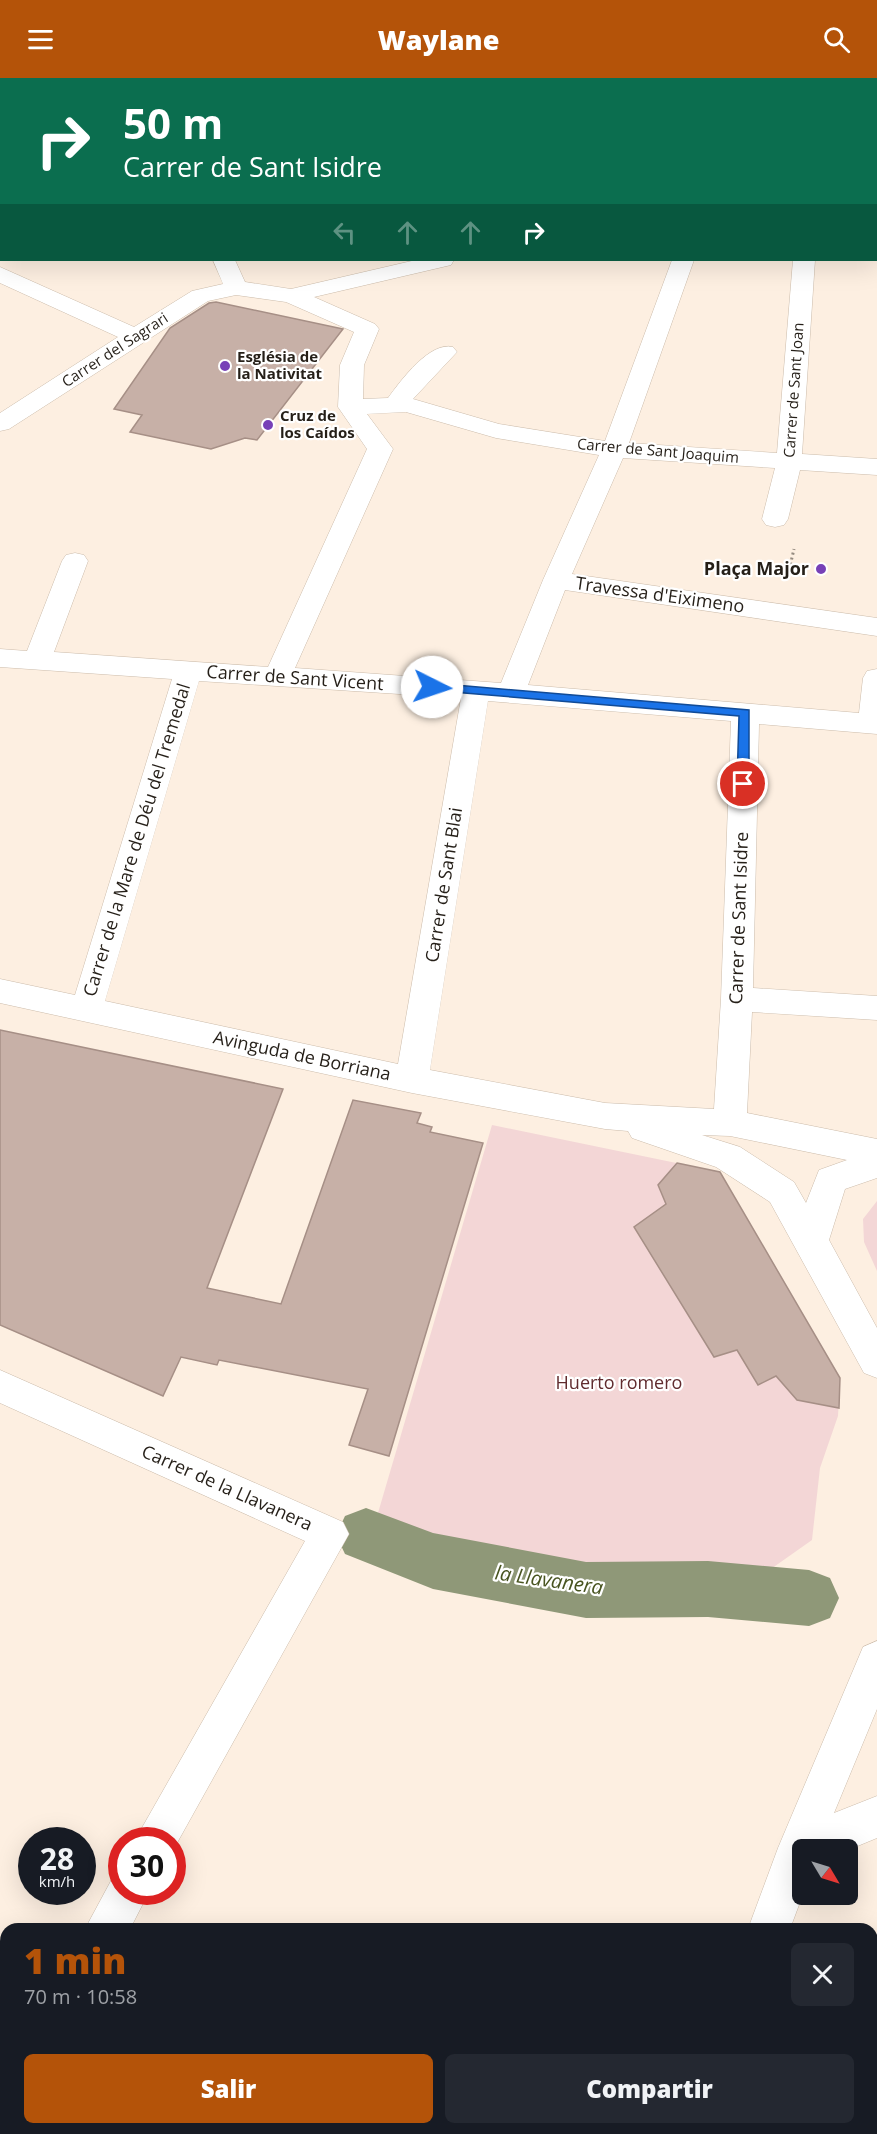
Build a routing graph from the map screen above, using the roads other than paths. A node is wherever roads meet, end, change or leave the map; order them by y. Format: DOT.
graph roads {
  1 [pos="224,261"];
  2 [pos="439,261"];
  3 [pos="683,261"];
  4 [pos="804,261"];
  5 [pos="0,274"];
  6 [pos="236,288"];
  7 [pos="291,296"];
  8 [pos="135,336"];
  9 [pos="445,352"];
  10 [pos="402,405"];
  11 [pos="350,407"];
  12 [pos="0,424"];
  13 [pos="614,450"];
  14 [pos="789,462"];
  15 [pos="877,467"];
  16 [pos="775,519"];
  17 [pos="75,561"];
  18 [pos="556,580"];
  19 [pos="877,627"];
  20 [pos="0,658"];
  21 [pos="37,661"];
  22 [pos="188,671"];
  23 [pos="277,677"];
  24 [pos="877,678"];
  25 [pos="476,690"];
  26 [pos="512,693"];
  27 [pos="745,713"];
  28 [pos="875,724"];
  29 [pos="0,991"];
  30 [pos="737,999"];
  31 [pos="877,1008"];
  32 [pos="87,1009"];
  33 [pos="412,1080"];
  34 [pos="605,1116"];
  35 [pos="730,1123"];
  36 [pos="877,1153"];
  37 [pos="877,1164"];
  38 [pos="812,1241"];
  39 [pos="877,1362"];
  40 [pos="0,1386"];
  41 [pos="877,1660"];
  42 [pos="872,1701"];
  43 [pos="877,1817"];
  44 [pos="163,1827"];
  45 [pos="803,1839"];
  46 [pos="822,1839"];
  47 [pos="792,1867"];
  48 [pos="120,1905"];
  49 [pos="110,1923"];
  50 [pos="771,1923"];
  1 -- 6 [label="street"];
  2 -- 7 [label="street"];
  3 -- 13 [label="street"];
  4 -- 14 [label="street, Carrer de Sant Joan"];
  5 -- 8 [label="street"];
  6 -- 7 [label="street"];
  6 -- 8 [label="street, Carrer del Sagrari"];
  7 -- 11 [label="street"];
  8 -- 12 [label="street, Carrer del Sagrari"];
  9 -- 10 [label="street"];
  10 -- 11 [label="street, Carrer de Sant Joaquim"];
  10 -- 13 [label="street, Carrer de Sant Joaquim"];
  11 -- 23 [label="street"];
  13 -- 14 [label="street, Carrer de Sant Joaquim"];
  13 -- 18 [label="street"];
  14 -- 15 [label="street, Carrer de Sant Joaquim"];
  14 -- 16 [label="street, Carrer de Sant Joan"];
  17 -- 21 [label="street"];
  18 -- 19 [label="street, Travessa d'Eiximeno"];
  18 -- 26 [label="street"];
  20 -- 21 [label="street, Carrer de Sant Vicent"];
  21 -- 22 [label="street, Carrer de Sant Vicent"];
  22 -- 23 [label="street, Carrer de Sant Vicent"];
  22 -- 32 [label="street, Carrer de la Mare de Déu del Tremedal"];
  23 -- 25 [label="street, Carrer de Sant Vicent"];
  24 -- 28 [label="street"];
  25 -- 26 [label="street, Carrer de Sant Vicent"];
  25 -- 33 [label="street, Carrer de Sant Blai"];
  26 -- 27 [label="street, Carrer de Sant Vicent"];
  27 -- 28 [label="street, Carrer de Sant Vicent"];
  27 -- 30 [label="street, Carrer de Sant Isidre"];
  29 -- 32 [label="street, Avinguda de Borriana"];
  30 -- 31 [label="street"];
  30 -- 35 [label="street, Carrer de Sant Isidre"];
  32 -- 33 [label="street, Avinguda de Borriana"];
  33 -- 34 [label="street, Avinguda de Borriana"];
  34 -- 35 [label="street, Avinguda de Borriana"];
  34 -- 38 [label="street, Avinguda de Borriana"];
  35 -- 36 [label="street, Avinguda de Borriana"];
  37 -- 38 [label="street"];
  38 -- 39 [label="street, Avinguda de Borriana"];
  40 -- 44 [label="street, Carrer de la Llavanera"];
  41 -- 42 [label="street"];
  42 -- 45 [label="street"];
  43 -- 46 [label="street"];
  47 -- 50 [label="street"];
  48 -- 49 [label="street"];
}
